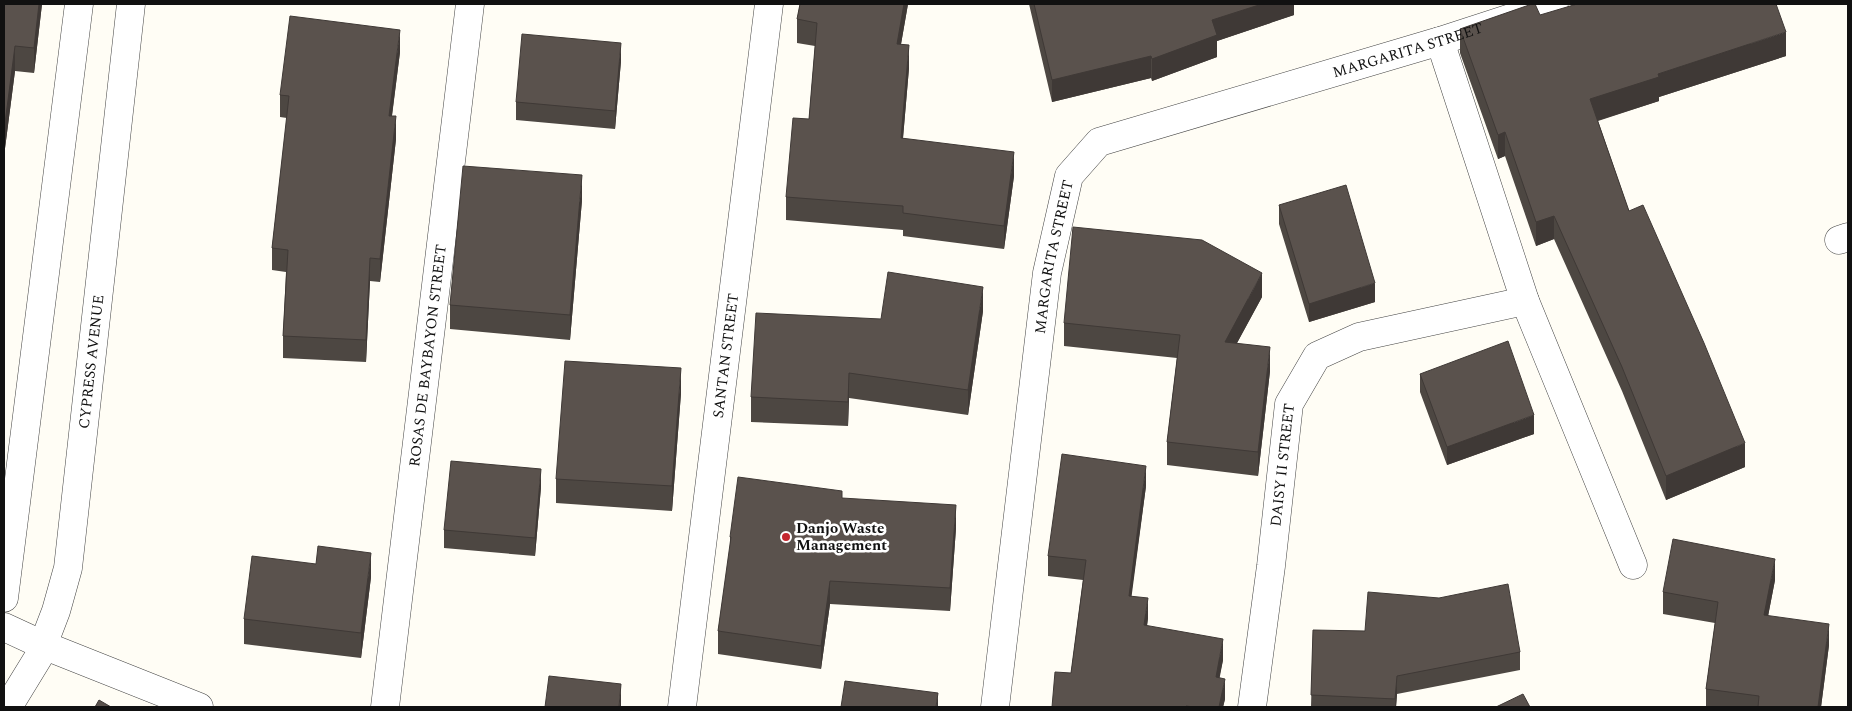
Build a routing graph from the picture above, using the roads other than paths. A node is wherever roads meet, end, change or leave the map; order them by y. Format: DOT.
graph roads {
  1 [pos="80,4"];
  2 [pos="131,4"];
  3 [pos="470,4"];
  4 [pos="768,4"];
  5 [pos="1554,4"];
  6 [pos="1440,41"];
  7 [pos="1525,301"];
  8 [pos="1633,565"];
  9 [pos="4,598"];
  10 [pos="4,627"];
  11 [pos="43,644"];
  12 [pos="8,707"];
  13 [pos="199,707"];
  14 [pos="385,707"];
  15 [pos="682,707"];
  16 [pos="995,707"];
  17 [pos="1252,707"];
  1 -- 9 [label="street"];
  2 -- 11 [label="street, CYPRESS AVENUE"];
  3 -- 14 [label="street, ROSAS DE BAYBAYON STREET"];
  4 -- 15 [label="street, SANTAN STREET"];
  5 -- 6 [label="street, MARGARITA STREET"];
  6 -- 7 [label="street"];
  6 -- 16 [label="street, MARGARITA STREET"];
  7 -- 8 [label="street"];
  7 -- 17 [label="street, DAISY II STREET"];
  10 -- 11 [label="street"];
  11 -- 12 [label="street, CYPRESS AVENUE"];
  11 -- 13 [label="street"];
}
